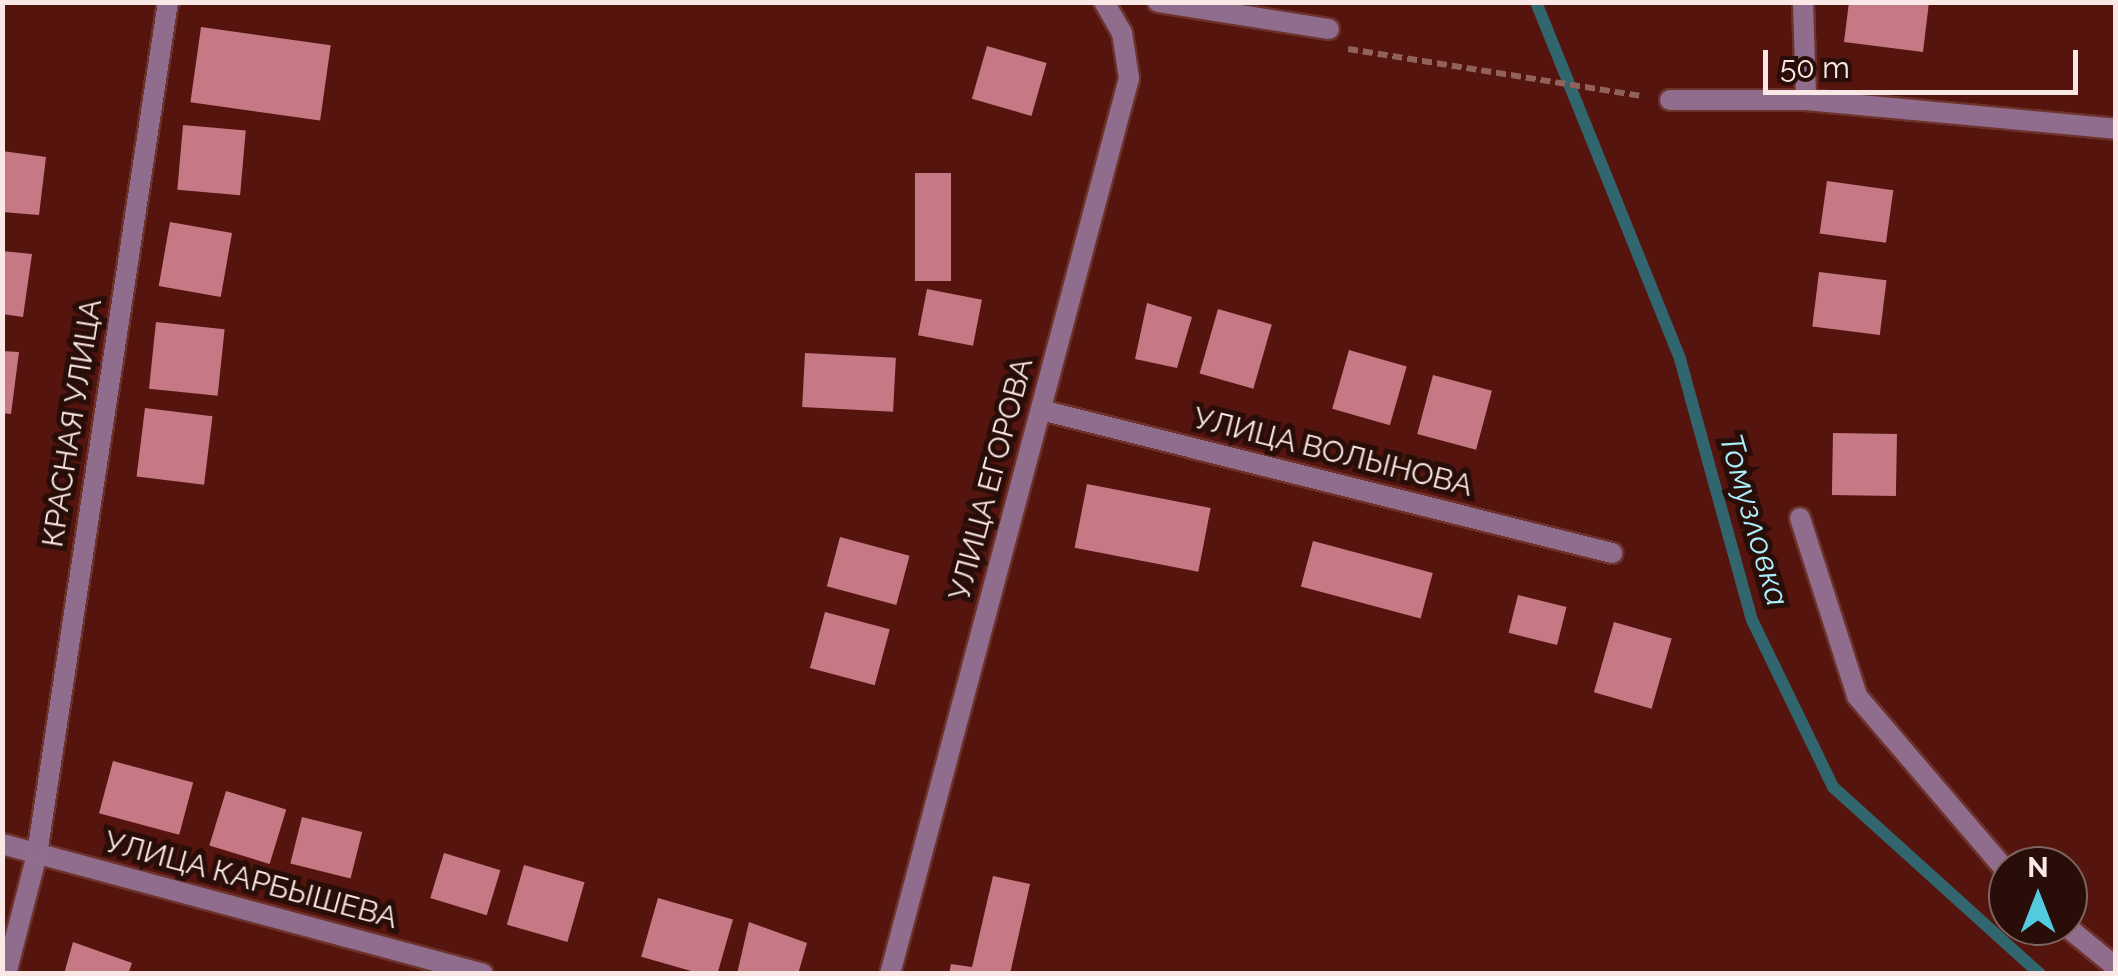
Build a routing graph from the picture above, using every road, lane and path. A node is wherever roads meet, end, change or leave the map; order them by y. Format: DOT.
graph roads {
  1 [pos="168,2"];
  2 [pos="1104,2"];
  3 [pos="1158,2"];
  4 [pos="1803,2"];
  5 [pos="1329,29"];
  6 [pos="1484,70"];
  7 [pos="1670,100"];
  8 [pos="1806,100"];
  9 [pos="2116,128"];
  10 [pos="1041,410"];
  11 [pos="1800,518"];
  12 [pos="1612,553"];
  13 [pos="2,844"];
  14 [pos="1988,850"];
  15 [pos="38,854"];
  16 [pos="2088,944"];
  17 [pos="2116,966"];
  18 [pos="6,974"];
  19 [pos="483,974"];
  20 [pos="890,974"];
  1 -- 15 [label="street, КРАСНАЯ УЛИЦА"];
  2 -- 10 [label="street, УЛИЦА ЕГОРОВА"];
  3 -- 5 [label="street"];
  4 -- 8 [label="street"];
  6 -- 7 [label="path"];
  7 -- 8 [label="street"];
  8 -- 9 [label="street"];
  10 -- 12 [label="street, УЛИЦА ВОЛЫНОВА"];
  10 -- 20 [label="street, УЛИЦА ЕГОРОВА"];
  11 -- 14 [label="street"];
  13 -- 15 [label="street, УЛИЦА КАРБЫШЕВА"];
  15 -- 18 [label="street, КРАСНАЯ УЛИЦА"];
  15 -- 19 [label="street, УЛИЦА КАРБЫШЕВА"];
  16 -- 17 [label="street"];
}
